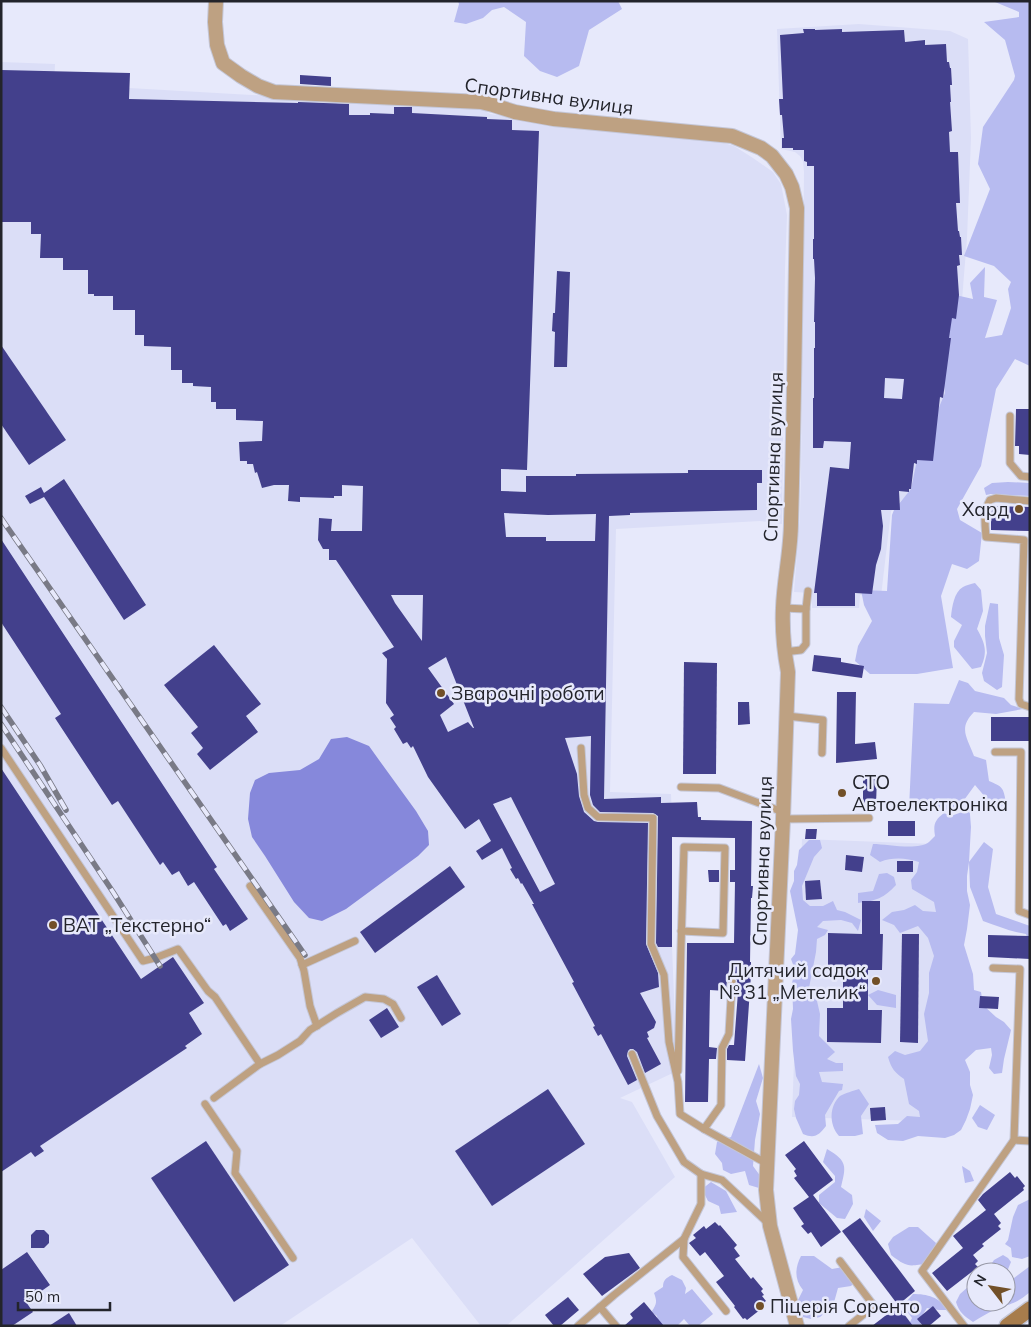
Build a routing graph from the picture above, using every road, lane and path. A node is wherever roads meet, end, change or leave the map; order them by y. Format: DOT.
graph roads {
  1 [pos="216,1"];
  2 [pos="1010,416"];
  3 [pos="1030,477"];
  4 [pos="1030,500"];
  5 [pos="808,591"];
  6 [pos="783,608"];
  7 [pos="806,609"];
  8 [pos="784,652"];
  9 [pos="1030,707"];
  10 [pos="787,716"];
  11 [pos="1,748"];
  12 [pos="581,748"];
  13 [pos="996,752"];
  14 [pos="822,753"];
  15 [pos="681,787"];
  16 [pos="783,816"];
  17 [pos="869,818"];
  18 [pos="250,886"];
  19 [pos="1030,915"];
  20 [pos="681,931"];
  21 [pos="355,941"];
  22 [pos="302,966"];
  23 [pos="993,968"];
  24 [pos="732,982"];
  25 [pos="401,1018"];
  26 [pos="317,1026"];
  27 [pos="632,1054"];
  28 [pos="260,1064"];
  29 [pos="678,1082"];
  30 [pos="214,1098"];
  31 [pos="205,1104"];
  32 [pos="704,1130"];
  33 [pos="1014,1140"];
  34 [pos="1030,1141"];
  35 [pos="766,1163"];
  36 [pos="701,1174"];
  37 [pos="770,1226"];
  38 [pos="684,1239"];
  39 [pos="294,1258"];
  40 [pos="840,1261"];
  41 [pos="600,1307"];
  42 [pos="1030,1309"];
  43 [pos="726,1311"];
  44 [pos="578,1326"];
  45 [pos="616,1326"];
  46 [pos="797,1326"];
  47 [pos="848,1326"];
  48 [pos="964,1326"];
  49 [pos="1007,1326"];
  1 -- 6 [label="street, Спортивна вулиця"];
  2 -- 3 [label="lane"];
  4 -- 9 [label="lane"];
  5 -- 7 [label="lane"];
  6 -- 7 [label="lane"];
  6 -- 8 [label="street, Спортивна вулиця"];
  7 -- 8 [label="lane"];
  8 -- 10 [label="street, Спортивна вулиця"];
  10 -- 14 [label="lane"];
  10 -- 16 [label="street, Спортивна вулиця"];
  11 -- 28 [label="lane"];
  12 -- 29 [label="lane"];
  13 -- 19 [label="lane"];
  15 -- 16 [label="lane"];
  16 -- 17 [label="lane"];
  16 -- 35 [label="street, Спортивна вулиця"];
  18 -- 22 [label="lane"];
  20 -- 20 [label="lane"];
  20 -- 29 [label="lane"];
  21 -- 22 [label="lane"];
  22 -- 26 [label="lane"];
  23 -- 33 [label="lane"];
  24 -- 32 [label="lane"];
  25 -- 26 [label="lane"];
  26 -- 28 [label="lane"];
  27 -- 36 [label="lane"];
  28 -- 30 [label="lane"];
  29 -- 32 [label="lane"];
  31 -- 39 [label="lane"];
  32 -- 35 [label="lane"];
  33 -- 34 [label="lane"];
  33 -- 48 [label="lane"];
  35 -- 37 [label="street, Спортивна вулиця"];
  36 -- 37 [label="lane"];
  36 -- 38 [label="lane"];
  37 -- 46 [label="street, Спортивна вулиця"];
  38 -- 41 [label="lane"];
  38 -- 43 [label="lane"];
  40 -- 47 [label="lane"];
  41 -- 44 [label="lane"];
  41 -- 45 [label="lane"];
  42 -- 49 [label="main road"];
}
